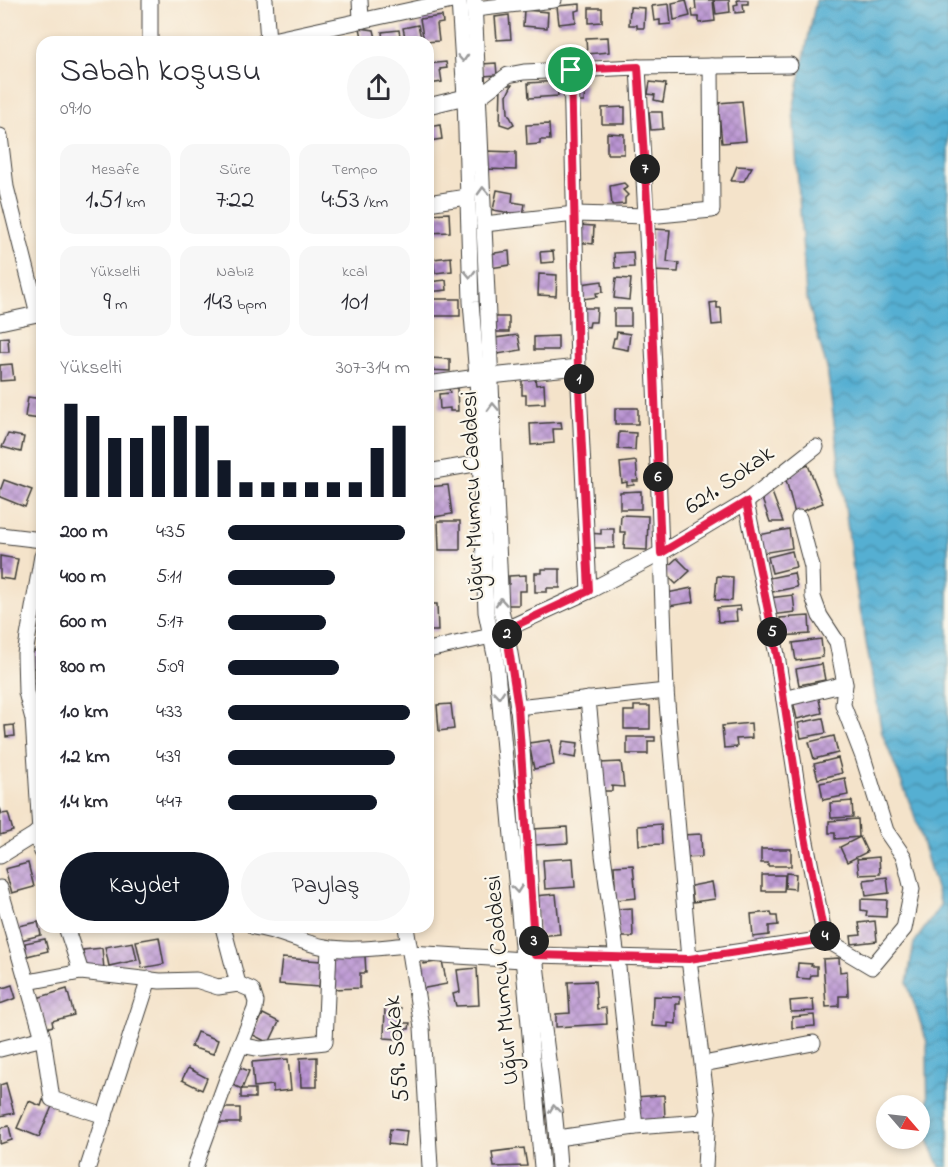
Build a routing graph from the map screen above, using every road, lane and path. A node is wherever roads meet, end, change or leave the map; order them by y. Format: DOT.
graph roads {
  1 [pos="150,0"];
  2 [pos="266,0"];
  3 [pos="360,0"];
  4 [pos="458,0"];
  5 [pos="554,0"];
  6 [pos="475,5"];
  7 [pos="361,20"];
  8 [pos="150,36"];
  9 [pos="273,36"];
  10 [pos="295,36"];
  11 [pos="790,65"];
  12 [pos="711,66"];
  13 [pos="638,67"];
  14 [pos="571,70"];
  15 [pos="472,97"];
  16 [pos="434,105"];
  17 [pos="0,136"];
  18 [pos="467,197"];
  19 [pos="434,202"];
  20 [pos="575,214"];
  21 [pos="648,216"];
  22 [pos="484,224"];
  23 [pos="36,298"];
  24 [pos="36,314"];
  25 [pos="0,322"];
  26 [pos="578,367"];
  27 [pos="484,376"];
  28 [pos="434,383"];
  29 [pos="816,447"];
  30 [pos="480,463"];
  31 [pos="434,471"];
  32 [pos="746,502"];
  33 [pos="800,518"];
  34 [pos="0,535"];
  35 [pos="36,539"];
  36 [pos="661,553"];
  37 [pos="36,591"];
  38 [pos="589,591"];
  39 [pos="506,630"];
  40 [pos="491,636"];
  41 [pos="434,649"];
  42 [pos="845,684"];
  43 [pos="666,691"];
  44 [pos="588,699"];
  45 [pos="784,699"];
  46 [pos="518,707"];
  47 [pos="36,710"];
  48 [pos="36,833"];
  49 [pos="0,856"];
  50 [pos="0,888"];
  51 [pos="68,933"];
  52 [pos="225,933"];
  53 [pos="280,933"];
  54 [pos="407,933"];
  55 [pos="825,939"];
  56 [pos="329,948"];
  57 [pos="410,949"];
  58 [pos="529,958"];
  59 [pos="617,958"];
  60 [pos="689,959"];
  61 [pos="81,972"];
  62 [pos="149,980"];
  63 [pos="28,982"];
  64 [pos="238,984"];
  65 [pos="44,1038"];
  66 [pos="813,1043"];
  67 [pos="240,1045"];
  68 [pos="0,1049"];
  69 [pos="703,1064"];
  70 [pos="708,1112"];
  71 [pos="105,1116"];
  72 [pos="635,1127"];
  73 [pos="558,1138"];
  74 [pos="88,1167"];
  75 [pos="195,1167"];
  76 [pos="430,1167"];
  77 [pos="542,1167"];
  78 [pos="559,1167"];
  79 [pos="705,1167"];
  1 -- 8 [label="street"];
  2 -- 9 [label="street"];
  3 -- 7 [label="street"];
  4 -- 7 [label="street"];
  4 -- 15 [label="street, Uğur Mumcu Caddesi, one-way"];
  5 -- 6 [label="street"];
  6 -- 15 [label="street, Uğur Mumcu Caddesi"];
  7 -- 10 [label="street"];
  11 -- 12 [label="street"];
  12 -- 13 [label="street"];
  12 -- 21 [label="street"];
  13 -- 14 [label="street"];
  13 -- 21 [label="street"];
  14 -- 15 [label="street"];
  14 -- 20 [label="street"];
  15 -- 16 [label="street"];
  15 -- 18 [label="street, Uğur Mumcu Caddesi"];
  22 -- 15 [label="street, Uğur Mumcu Caddesi, one-way"];
  17 -- 23 [label="street"];
  18 -- 19 [label="street"];
  18 -- 27 [label="street, Uğur Mumcu Caddesi, one-way"];
  20 -- 21 [label="street"];
  20 -- 22 [label="street"];
  20 -- 26 [label="street"];
  21 -- 36 [label="street"];
  22 -- 27 [label="street, Uğur Mumcu Caddesi"];
  24 -- 25 [label="street"];
  26 -- 27 [label="street"];
  26 -- 38 [label="street"];
  27 -- 28 [label="street"];
  27 -- 30 [label="street, Uğur Mumcu Caddesi"];
  39 -- 27 [label="street, Uğur Mumcu Caddesi, one-way"];
  29 -- 32 [label="street, 621. Sokak"];
  30 -- 31 [label="street"];
  30 -- 40 [label="street, Uğur Mumcu Caddesi"];
  32 -- 36 [label="street, 621. Sokak"];
  32 -- 45 [label="street"];
  33 -- 42 [label="street"];
  34 -- 35 [label="street"];
  36 -- 38 [label="street, 621. Sokak"];
  36 -- 43 [label="street"];
  37 -- 47 [label="street"];
  38 -- 39 [label="street, 621. Sokak"];
  39 -- 40 [label="street, 621. Sokak"];
  39 -- 46 [label="street, Uğur Mumcu Caddesi"];
  40 -- 41 [label="street, 621. Sokak"];
  40 -- 58 [label="street, Uğur Mumcu Caddesi, one-way"];
  42 -- 45 [label="street"];
  42 -- 55 [label="street"];
  43 -- 44 [label="street"];
  43 -- 60 [label="street"];
  44 -- 46 [label="street"];
  44 -- 59 [label="street"];
  45 -- 55 [label="street"];
  46 -- 58 [label="street, Uğur Mumcu Caddesi"];
  48 -- 49 [label="street"];
  50 -- 63 [label="street"];
  51 -- 61 [label="street"];
  52 -- 64 [label="street"];
  53 -- 56 [label="street"];
  54 -- 57 [label="street, 559. Sokak"];
  55 -- 60 [label="street"];
  56 -- 57 [label="street"];
  56 -- 67 [label="street"];
  57 -- 58 [label="street"];
  57 -- 76 [label="street, 559. Sokak"];
  58 -- 59 [label="street"];
  73 -- 58 [label="street, Uğur Mumcu Caddesi, one-way"];
  58 -- 77 [label="street, Uğur Mumcu Caddesi"];
  59 -- 60 [label="street"];
  59 -- 72 [label="street"];
  60 -- 69 [label="street"];
  61 -- 62 [label="street"];
  61 -- 63 [label="street"];
  62 -- 64 [label="street"];
  62 -- 71 [label="street"];
  63 -- 65 [label="street"];
  64 -- 67 [label="street"];
  65 -- 68 [label="street"];
  65 -- 71 [label="street"];
  66 -- 69 [label="street"];
  67 -- 75 [label="street"];
  69 -- 70 [label="street"];
  70 -- 72 [label="street"];
  70 -- 79 [label="street"];
  71 -- 74 [label="street"];
  72 -- 73 [label="street"];
  73 -- 78 [label="street, Uğur Mumcu Caddesi"];
}
